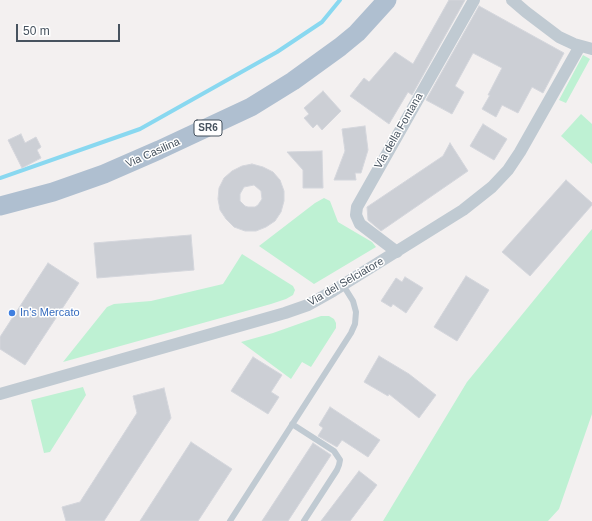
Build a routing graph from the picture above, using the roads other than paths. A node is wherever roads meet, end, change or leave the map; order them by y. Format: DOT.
graph roads {
  1 [pos="387,0"];
  2 [pos="397,0"];
  3 [pos="474,0"];
  4 [pos="512,0"];
  5 [pos="353,36"];
  6 [pos="586,48"];
  7 [pos="0,206"];
  8 [pos="397,252"];
  9 [pos="343,285"];
  10 [pos="0,394"];
  11 [pos="292,424"];
  12 [pos="230,521"];
  13 [pos="304,521"];
  1 -- 5 [label="main road, Via Casilina / SR6"];
  2 -- 5 [label="street"];
  3 -- 8 [label="street, Via della Fontana"];
  4 -- 6 [label="street"];
  5 -- 7 [label="main road, Via Casilina / SR6"];
  6 -- 8 [label="street, Via del Selciatore"];
  8 -- 9 [label="street, Via del Selciatore"];
  9 -- 10 [label="street, Via del Selciatore"];
  9 -- 11 [label="lane"];
  11 -- 12 [label="lane"];
  11 -- 13 [label="lane"];
}
